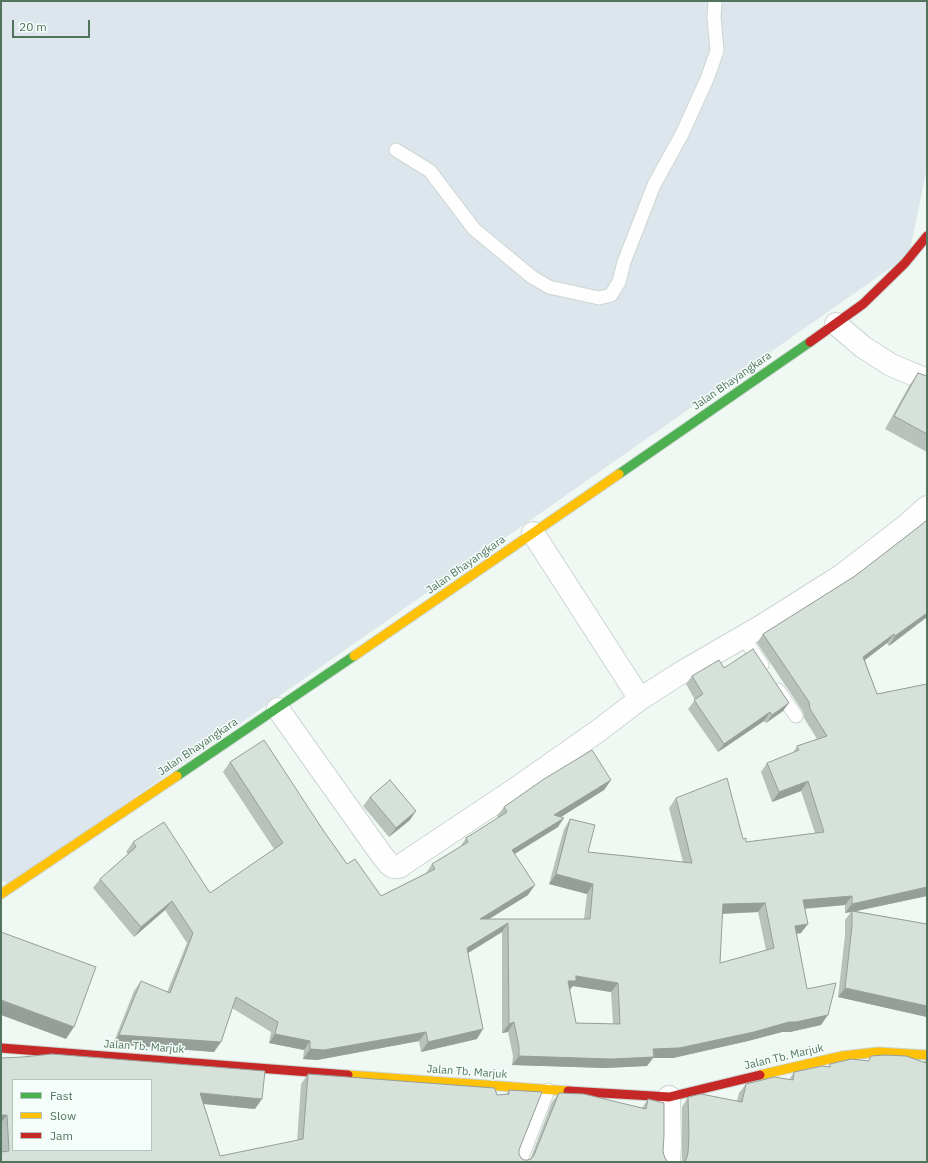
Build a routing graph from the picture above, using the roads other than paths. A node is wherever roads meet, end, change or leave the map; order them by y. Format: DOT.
graph roads {
  1 [pos="715,1"];
  2 [pos="396,150"];
  3 [pos="927,236"];
  4 [pos="836,324"];
  5 [pos="927,380"];
  6 [pos="927,507"];
  7 [pos="533,533"];
  8 [pos="743,637"];
  9 [pos="640,699"];
  10 [pos="278,708"];
  11 [pos="796,716"];
  12 [pos="1,894"];
  13 [pos="1,1048"];
  14 [pos="927,1055"];
  15 [pos="548,1090"];
  16 [pos="670,1097"];
  17 [pos="520,1162"];
  18 [pos="669,1162"];
  1 -- 2 [label="lane"];
  3 -- 4 [label="street, Jalan Bhayangkara"];
  4 -- 5 [label="street"];
  4 -- 7 [label="street, Jalan Bhayangkara"];
  6 -- 8 [label="street"];
  7 -- 9 [label="street"];
  7 -- 10 [label="street, Jalan Bhayangkara"];
  8 -- 9 [label="street"];
  8 -- 11 [label="lane"];
  9 -- 10 [label="street"];
  10 -- 12 [label="street, Jalan Bhayangkara"];
  13 -- 15 [label="street, Jalan Tb. Marjuk"];
  14 -- 16 [label="street, Jalan Tb. Marjuk"];
  15 -- 16 [label="street, Jalan Tb. Marjuk"];
  15 -- 17 [label="lane"];
  16 -- 18 [label="street"];
}
